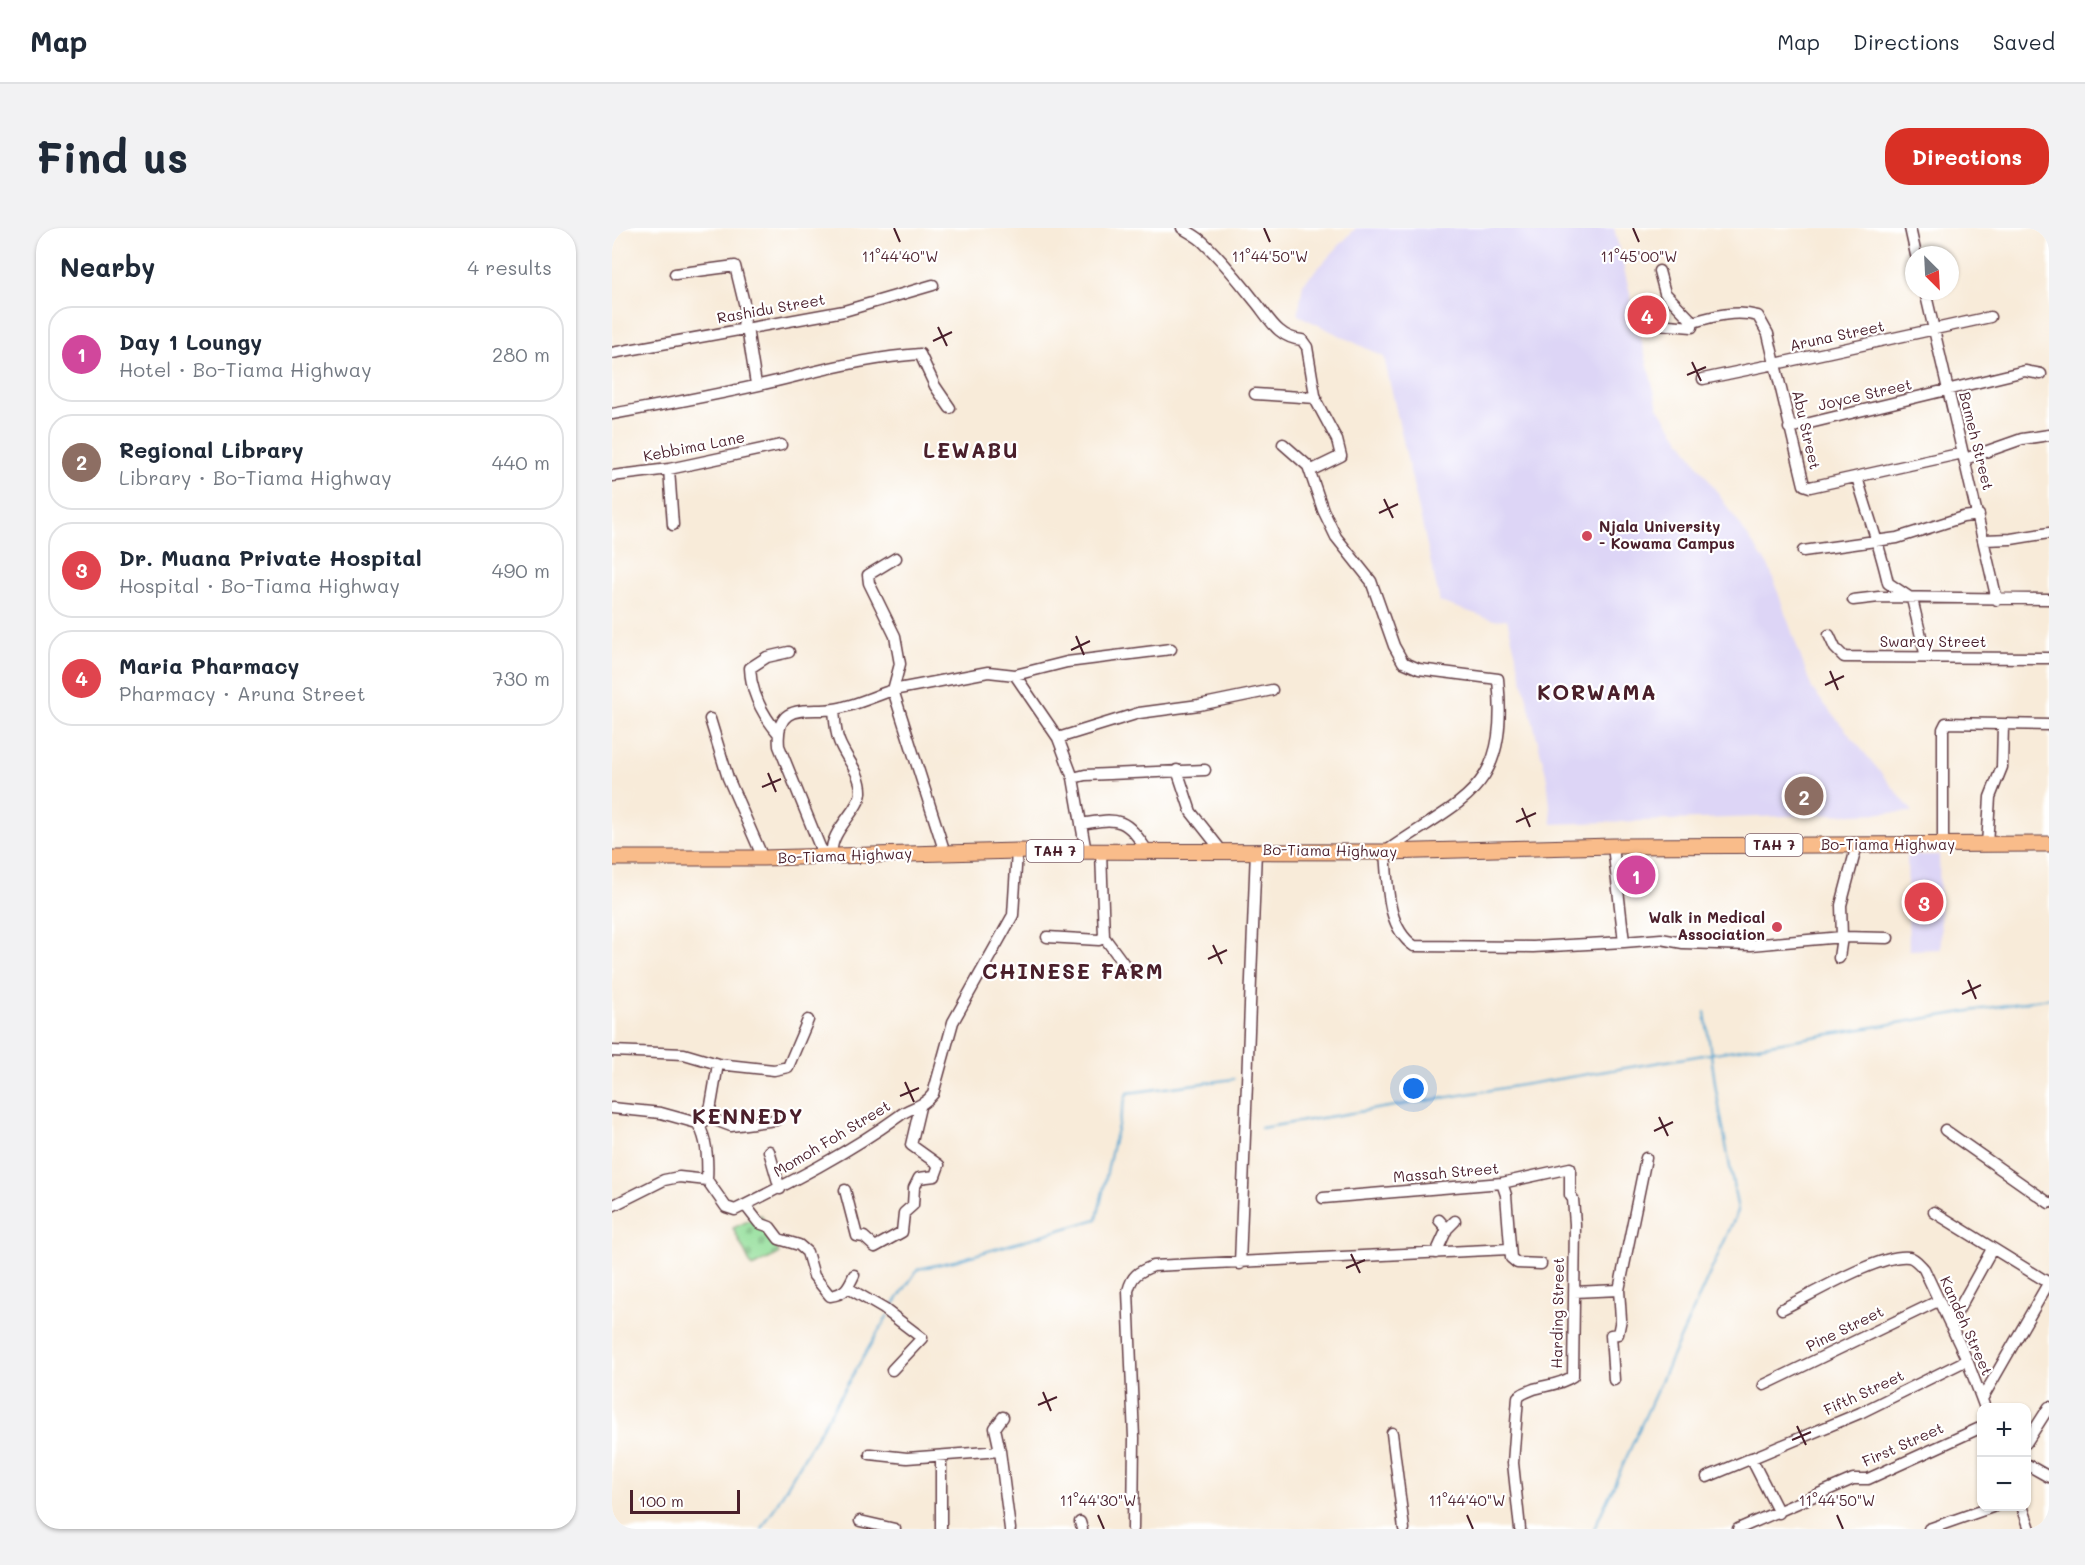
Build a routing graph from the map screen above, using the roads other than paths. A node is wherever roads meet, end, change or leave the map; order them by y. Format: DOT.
graph roads {
  1 [pos="1182,228"];
  2 [pos="1202,228"];
  3 [pos="1911,228"];
  4 [pos="1204,242"];
  5 [pos="1914,246"];
  6 [pos="1659,271"];
  7 [pos="675,274"];
  8 [pos="933,285"];
  9 [pos="1927,300"];
  10 [pos="1990,317"];
  11 [pos="1646,323"];
  12 [pos="1692,324"];
  13 [pos="745,329"];
  14 [pos="1933,330"];
  15 [pos="612,353"];
  16 [pos="1775,364"];
  17 [pos="2041,374"];
  18 [pos="1703,379"];
  19 [pos="756,384"];
  20 [pos="1947,391"];
  21 [pos="1255,394"];
  22 [pos="1316,398"];
  23 [pos="950,408"];
  24 [pos="612,414"];
  25 [pos="1789,428"];
  26 [pos="2049,435"];
  27 [pos="1283,444"];
  28 [pos="781,445"];
  29 [pos="1964,456"];
  30 [pos="669,469"];
  31 [pos="1310,471"];
  32 [pos="612,476"];
  33 [pos="1857,477"];
  34 [pos="1979,515"];
  35 [pos="673,525"];
  36 [pos="2049,533"];
  37 [pos="1984,540"];
  38 [pos="1879,541"];
  39 [pos="1803,551"];
  40 [pos="896,558"];
  41 [pos="1912,599"];
  42 [pos="2049,599"];
  43 [pos="1852,600"];
  44 [pos="1997,600"];
  45 [pos="1829,635"];
  46 [pos="1171,649"];
  47 [pos="789,652"];
  48 [pos="1926,657"];
  49 [pos="2049,658"];
  50 [pos="1015,675"];
  51 [pos="893,690"];
  52 [pos="1272,690"];
  53 [pos="834,709"];
  54 [pos="710,719"];
  55 [pos="2003,725"];
  56 [pos="2049,725"];
  57 [pos="778,733"];
  58 [pos="1058,738"];
  59 [pos="1177,770"];
  60 [pos="1204,770"];
  61 [pos="1073,778"];
  62 [pos="1081,824"];
  63 [pos="2049,844"];
  64 [pos="1857,845"];
  65 [pos="1943,845"];
  66 [pos="1987,845"];
  67 [pos="1613,846"];
  68 [pos="1017,850"];
  69 [pos="1221,850"];
  70 [pos="1256,850"];
  71 [pos="1094,852"];
  72 [pos="1148,852"];
  73 [pos="1385,852"];
  74 [pos="945,853"];
  75 [pos="829,856"];
  76 [pos="612,858"];
  77 [pos="763,858"];
  78 [pos="1047,937"];
  79 [pos="1104,937"];
  80 [pos="1842,937"];
  81 [pos="1888,938"];
  82 [pos="1624,942"];
  83 [pos="1839,957"];
  84 [pos="1124,964"];
  85 [pos="808,1020"];
  86 [pos="612,1051"];
  87 [pos="718,1064"];
  88 [pos="920,1107"];
  89 [pos="612,1108"];
  90 [pos="706,1117"];
  91 [pos="776,1120"];
  92 [pos="702,1129"];
  93 [pos="1945,1131"];
  94 [pos="769,1151"];
  95 [pos="1646,1158"];
  96 [pos="1570,1168"];
  97 [pos="707,1180"];
  98 [pos="1502,1183"];
  99 [pos="780,1189"];
  100 [pos="845,1190"];
  101 [pos="1323,1198"];
  102 [pos="2049,1203"];
  103 [pos="745,1205"];
  104 [pos="612,1206"];
  105 [pos="1934,1212"];
  106 [pos="1439,1220"];
  107 [pos="1992,1249"];
  108 [pos="1509,1250"];
  109 [pos="1436,1253"];
  110 [pos="1240,1264"];
  111 [pos="1541,1264"];
  112 [pos="854,1275"];
  113 [pos="2049,1283"];
  114 [pos="848,1288"];
  115 [pos="1619,1290"];
  116 [pos="1574,1292"];
  117 [pos="1938,1301"];
  118 [pos="1782,1309"];
  119 [pos="1950,1326"];
  120 [pos="1966,1360"];
  121 [pos="892,1370"];
  122 [pos="1614,1380"];
  123 [pos="1764,1385"];
  124 [pos="1983,1403"];
  125 [pos="2049,1407"];
  126 [pos="1004,1417"];
  127 [pos="1977,1429"];
  128 [pos="1392,1432"];
  129 [pos="2031,1435"];
  130 [pos="1000,1451"];
  131 [pos="870,1454"];
  132 [pos="941,1456"];
  133 [pos="1751,1458"];
  134 [pos="2031,1467"];
  135 [pos="1707,1477"];
  136 [pos="2049,1477"];
  137 [pos="1981,1511"];
  138 [pos="2024,1511"];
  139 [pos="1779,1513"];
  140 [pos="860,1521"];
  141 [pos="895,1529"];
  142 [pos="941,1529"];
  143 [pos="1010,1529"];
  144 [pos="1133,1529"];
  145 [pos="1404,1529"];
  146 [pos="1520,1529"];
  147 [pos="1738,1529"];
  148 [pos="1929,1529"];
  149 [pos="2030,1529"];
  1 -- 4 [label="street"];
  2 -- 4 [label="street"];
  3 -- 5 [label="street"];
  4 -- 22 [label="street"];
  6 -- 12 [label="street"];
  7 -- 13 [label="street"];
  8 -- 13 [label="street, Rashidu Street"];
  9 -- 14 [label="street, Bameh Street"];
  10 -- 14 [label="street, Aruna Street"];
  11 -- 12 [label="street"];
  12 -- 16 [label="street, Aruna Street"];
  13 -- 15 [label="street, Rashidu Street"];
  13 -- 19 [label="street"];
  14 -- 16 [label="street, Aruna Street"];
  14 -- 20 [label="street, Bameh Street"];
  16 -- 18 [label="street"];
  16 -- 25 [label="street, Abu Street"];
  17 -- 20 [label="street, Joyce Street"];
  19 -- 23 [label="street"];
  19 -- 24 [label="street"];
  20 -- 25 [label="street, Joyce Street"];
  20 -- 29 [label="street, Bameh Street"];
  21 -- 22 [label="street"];
  22 -- 31 [label="street"];
  25 -- 33 [label="street, Abu Street"];
  26 -- 29 [label="street, Abu Street"];
  27 -- 31 [label="street"];
  28 -- 30 [label="street, Kebbima Lane"];
  29 -- 33 [label="street, Abu Street"];
  29 -- 34 [label="street, Bameh Street"];
  30 -- 32 [label="street, Kebbima Lane"];
  30 -- 35 [label="street"];
  31 -- 73 [label="street"];
  33 -- 38 [label="street"];
  34 -- 37 [label="street, Bameh Street"];
  34 -- 38 [label="street"];
  36 -- 37 [label="street"];
  37 -- 44 [label="street, Bameh Street"];
  38 -- 39 [label="street"];
  38 -- 41 [label="street"];
  40 -- 51 [label="street"];
  41 -- 43 [label="street"];
  41 -- 44 [label="street"];
  41 -- 48 [label="street"];
  42 -- 44 [label="street"];
  45 -- 48 [label="street, Swaray Street"];
  46 -- 50 [label="street"];
  47 -- 57 [label="street"];
  48 -- 49 [label="street, Swaray Street"];
  50 -- 51 [label="street"];
  50 -- 58 [label="street"];
  51 -- 53 [label="street"];
  51 -- 74 [label="street"];
  52 -- 58 [label="street"];
  53 -- 57 [label="street"];
  53 -- 75 [label="street"];
  54 -- 77 [label="street"];
  55 -- 56 [label="street"];
  55 -- 65 [label="street"];
  55 -- 66 [label="street"];
  57 -- 75 [label="street"];
  58 -- 61 [label="street"];
  59 -- 60 [label="street"];
  59 -- 61 [label="street"];
  59 -- 69 [label="street"];
  61 -- 62 [label="street"];
  62 -- 71 [label="street"];
  62 -- 72 [label="street"];
  63 -- 66 [label="highway, Bo-Tiama Highway / TAH 7"];
  64 -- 65 [label="highway, Bo-Tiama Highway / TAH 7"];
  64 -- 67 [label="highway, Bo-Tiama Highway / TAH 7"];
  64 -- 80 [label="street"];
  65 -- 66 [label="highway, Bo-Tiama Highway / TAH 7"];
  67 -- 73 [label="highway, Bo-Tiama Highway / TAH 7"];
  67 -- 82 [label="street"];
  68 -- 71 [label="highway, Bo-Tiama Highway / TAH 7"];
  68 -- 74 [label="highway, Bo-Tiama Highway / TAH 7"];
  68 -- 88 [label="street, Momoh Foh Street"];
  69 -- 70 [label="highway, Bo-Tiama Highway / TAH 7"];
  69 -- 72 [label="highway, Bo-Tiama Highway / TAH 7"];
  70 -- 73 [label="highway, Bo-Tiama Highway / TAH 7"];
  70 -- 110 [label="street"];
  71 -- 72 [label="highway, Bo-Tiama Highway / TAH 7"];
  71 -- 79 [label="street"];
  73 -- 82 [label="street"];
  74 -- 75 [label="highway, Bo-Tiama Highway / TAH 7"];
  75 -- 77 [label="highway, Bo-Tiama Highway / TAH 7"];
  76 -- 77 [label="highway, Bo-Tiama Highway / TAH 7"];
  78 -- 79 [label="street"];
  79 -- 84 [label="street"];
  80 -- 81 [label="street"];
  80 -- 82 [label="street"];
  80 -- 83 [label="street"];
  85 -- 87 [label="street"];
  86 -- 87 [label="street"];
  87 -- 90 [label="street"];
  88 -- 99 [label="street, Momoh Foh Street"];
  88 -- 100 [label="street"];
  89 -- 92 [label="street"];
  90 -- 91 [label="street"];
  90 -- 92 [label="street"];
  92 -- 97 [label="street"];
  93 -- 102 [label="street"];
  94 -- 99 [label="street"];
  95 -- 115 [label="street"];
  96 -- 98 [label="street, Massah Street"];
  96 -- 116 [label="street, Harding Street"];
  97 -- 103 [label="street"];
  97 -- 104 [label="street"];
  98 -- 101 [label="street, Massah Street"];
  98 -- 108 [label="street"];
  99 -- 103 [label="street, Momoh Foh Street"];
  103 -- 114 [label="street"];
  105 -- 107 [label="street"];
  106 -- 109 [label="street"];
  107 -- 113 [label="street"];
  107 -- 119 [label="street"];
  108 -- 109 [label="street"];
  108 -- 111 [label="street"];
  109 -- 110 [label="street"];
  110 -- 144 [label="street"];
  112 -- 114 [label="street"];
  113 -- 124 [label="street"];
  114 -- 121 [label="street"];
  115 -- 116 [label="street"];
  115 -- 122 [label="street"];
  116 -- 146 [label="street, Harding Street"];
  117 -- 118 [label="street, Kandeh Street"];
  117 -- 119 [label="street, Kandeh Street"];
  117 -- 123 [label="street, Pine Street"];
  119 -- 120 [label="street, Kandeh Street"];
  120 -- 124 [label="street, Kandeh Street"];
  120 -- 133 [label="street, Fifth Street"];
  125 -- 129 [label="street"];
  126 -- 130 [label="street"];
  127 -- 139 [label="street, First Street"];
  128 -- 145 [label="street"];
  130 -- 132 [label="street"];
  130 -- 143 [label="street"];
  131 -- 132 [label="street"];
  132 -- 142 [label="street"];
  133 -- 135 [label="street, Fifth Street"];
  133 -- 139 [label="street"];
  134 -- 136 [label="street"];
  137 -- 148 [label="street"];
  138 -- 149 [label="street"];
  139 -- 147 [label="street, First Street"];
  140 -- 141 [label="street"];
}
